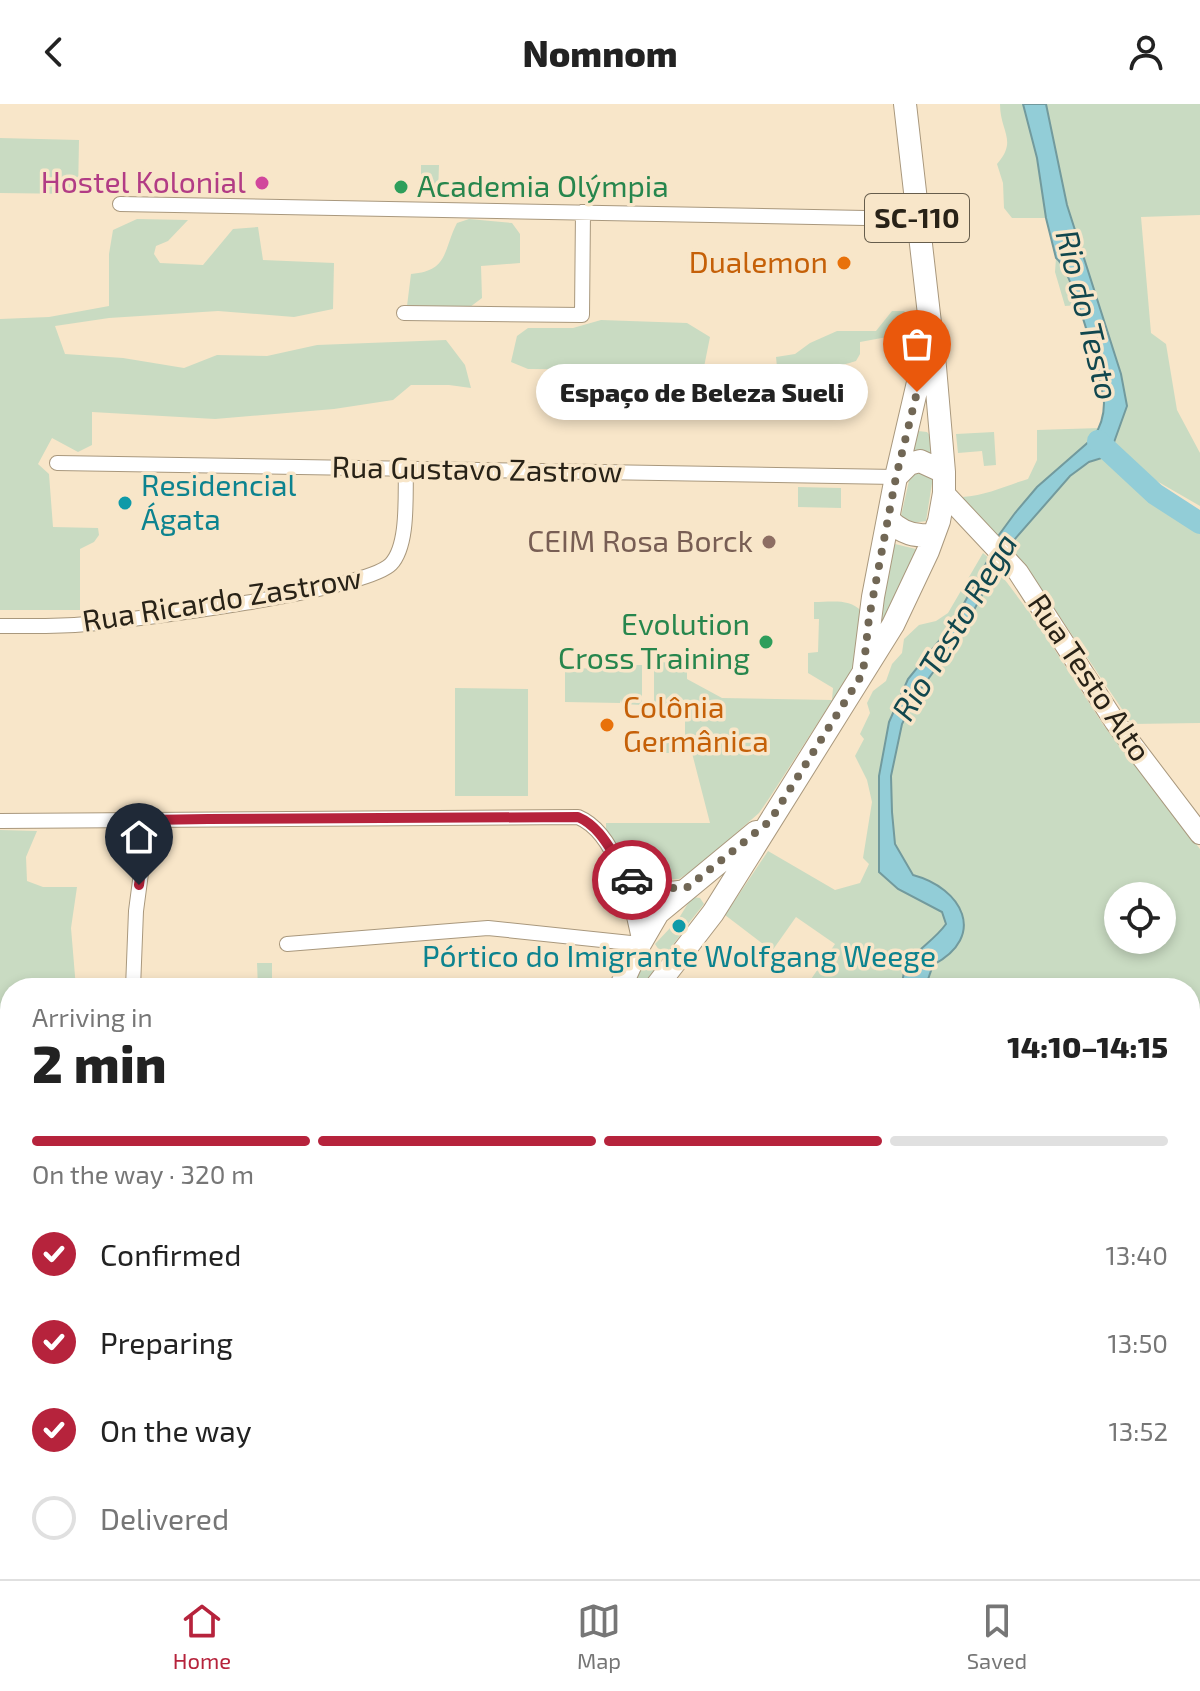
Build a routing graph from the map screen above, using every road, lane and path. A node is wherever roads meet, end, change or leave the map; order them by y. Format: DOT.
graph roads {
  1 [pos="905,104"];
  2 [pos="120,204"];
  3 [pos="583,212"];
  4 [pos="917,219"];
  5 [pos="404,313"];
  6 [pos="929,331"];
  7 [pos="57,463"];
  8 [pos="406,469"];
  9 [pos="896,477"];
  10 [pos="944,482"];
  11 [pos="888,519"];
  12 [pos="974,526"];
  13 [pos="936,528"];
  14 [pos="0,626"];
  15 [pos="863,673"];
  16 [pos="148,820"];
  17 [pos="0,821"];
  18 [pos="770,821"];
  19 [pos="1200,834"];
  20 [pos="618,865"];
  21 [pos="688,887"];
  22 [pos="717,906"];
  23 [pos="287,944"];
  24 [pos="640,944"];
  25 [pos="672,970"];
  26 [pos="133,978"];
  27 [pos="625,978"];
  28 [pos="664,978"];
  1 -- 4 [label="main road, SC-110"];
  2 -- 3 [label="street"];
  3 -- 4 [label="street"];
  3 -- 5 [label="street"];
  4 -- 6 [label="main road, SC-110"];
  6 -- 9 [label="main road, SC-110"];
  6 -- 10 [label="main road, SC-110"];
  7 -- 8 [label="street, Rua Gustavo Zastrow"];
  8 -- 9 [label="street, Rua Gustavo Zastrow"];
  8 -- 14 [label="street, Rua Ricardo Zastrow"];
  9 -- 10 [label="main road"];
  9 -- 11 [label="main road, SC-110"];
  10 -- 12 [label="main road, Rua Testo Alto"];
  10 -- 13 [label="main road, SC-110"];
  11 -- 13 [label="main road"];
  11 -- 15 [label="main road, SC-110"];
  12 -- 13 [label="main road"];
  12 -- 19 [label="main road, Rua Testo Alto"];
  13 -- 15 [label="main road, SC-110"];
  15 -- 18 [label="main road, SC-110"];
  16 -- 17 [label="street"];
  16 -- 20 [label="street"];
  16 -- 26 [label="street"];
  18 -- 21 [label="main road, SC-110"];
  18 -- 22 [label="main road, SC-110"];
  20 -- 21 [label="street"];
  20 -- 24 [label="street"];
  21 -- 22 [label="main road"];
  21 -- 24 [label="main road, SC-110"];
  22 -- 25 [label="main road, SC-110"];
  23 -- 24 [label="street"];
  24 -- 25 [label="main road"];
  24 -- 27 [label="main road, SC-110"];
  25 -- 28 [label="main road, SC-110"];
}
